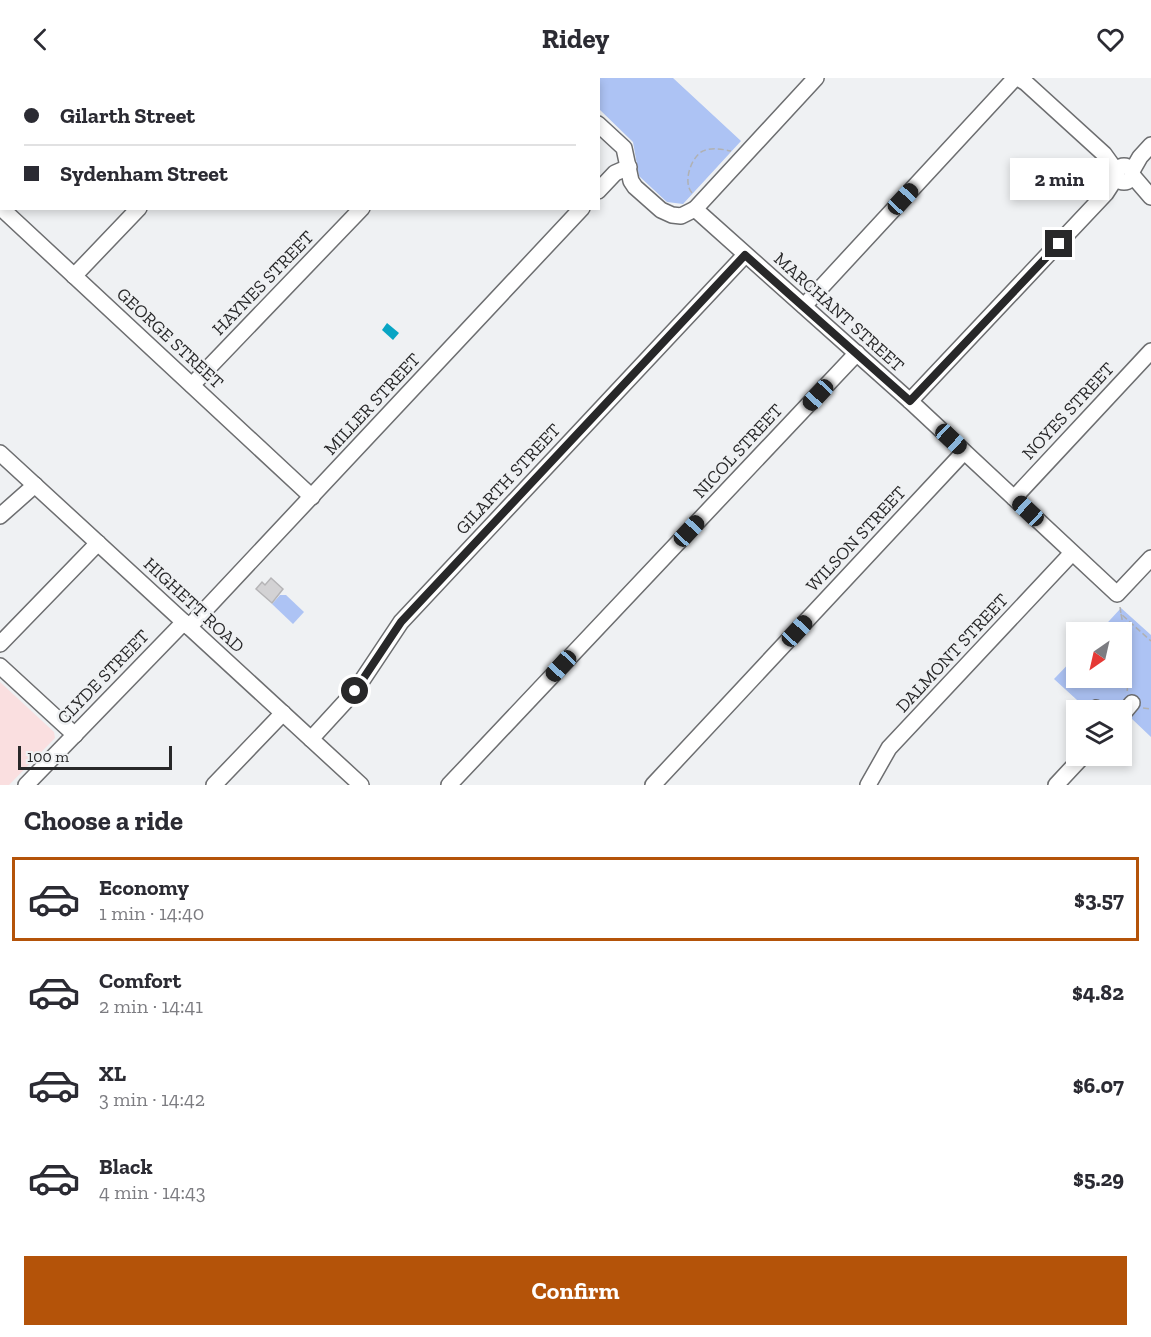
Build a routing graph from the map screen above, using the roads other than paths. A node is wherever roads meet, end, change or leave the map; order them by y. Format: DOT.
graph roads {
  1 [pos="816,78"];
  2 [pos="1017,78"];
  3 [pos="600,126"];
  4 [pos="1151,145"];
  5 [pos="630,174"];
  6 [pos="1124,174"];
  7 [pos="602,188"];
  8 [pos="1147,193"];
  9 [pos="698,205"];
  10 [pos="3,210"];
  11 [pos="137,210"];
  12 [pos="360,210"];
  13 [pos="580,210"];
  14 [pos="745,255"];
  15 [pos="74,276"];
  16 [pos="804,306"];
  17 [pos="1151,351"];
  18 [pos="857,353"];
  19 [pos="192,385"];
  20 [pos="910,401"];
  21 [pos="964,452"];
  22 [pos="0,453"];
  23 [pos="32,483"];
  24 [pos="312,496"];
  25 [pos="1014,498"];
  26 [pos="3,513"];
  27 [pos="98,543"];
  28 [pos="1072,553"];
  29 [pos="1151,558"];
  30 [pos="186,624"];
  31 [pos="0,644"];
  32 [pos="0,666"];
  33 [pos="283,713"];
  34 [pos="75,735"];
  35 [pos="311,739"];
  36 [pos="1074,766"];
  37 [pos="26,785"];
  38 [pos="214,785"];
  39 [pos="362,785"];
  40 [pos="449,785"];
  41 [pos="653,785"];
  42 [pos="867,785"];
  43 [pos="1056,785"];
  1 -- 9 [label="street"];
  2 -- 6 [label="street"];
  2 -- 16 [label="street"];
  3 -- 5 [label="street"];
  4 -- 6 [label="street"];
  5 -- 7 [label="street"];
  5 -- 9 [label="street"];
  6 -- 8 [label="street"];
  6 -- 20 [label="street"];
  9 -- 14 [label="street, MARCHANT STREET"];
  10 -- 15 [label="street, GEORGE STREET"];
  11 -- 15 [label="street"];
  12 -- 19 [label="street, HAYNES STREET"];
  13 -- 24 [label="street, MILLER STREET"];
  14 -- 16 [label="street, MARCHANT STREET"];
  14 -- 35 [label="street, GILARTH STREET"];
  15 -- 19 [label="street, GEORGE STREET"];
  16 -- 18 [label="street, MARCHANT STREET"];
  17 -- 25 [label="street, NOYES STREET"];
  18 -- 20 [label="street, MARCHANT STREET"];
  18 -- 40 [label="street, NICOL STREET"];
  19 -- 24 [label="street, GEORGE STREET"];
  20 -- 21 [label="street, MARCHANT STREET"];
  21 -- 25 [label="street, MARCHANT STREET"];
  21 -- 41 [label="street, WILSON STREET"];
  22 -- 23 [label="street, HIGHETT ROAD"];
  23 -- 26 [label="street"];
  23 -- 27 [label="street, HIGHETT ROAD"];
  24 -- 30 [label="street, MILLER STREET"];
  25 -- 28 [label="street, MARCHANT STREET"];
  27 -- 30 [label="street, HIGHETT ROAD"];
  27 -- 31 [label="street"];
  28 -- 29 [label="street, MARCHANT STREET"];
  28 -- 42 [label="street, DALMONT STREET"];
  30 -- 33 [label="street, HIGHETT ROAD"];
  30 -- 34 [label="street, CLYDE STREET"];
  32 -- 34 [label="street"];
  33 -- 35 [label="street, HIGHETT ROAD"];
  33 -- 38 [label="street"];
  34 -- 37 [label="street, CLYDE STREET"];
  35 -- 39 [label="street, HIGHETT ROAD"];
  36 -- 43 [label="street"];
}
